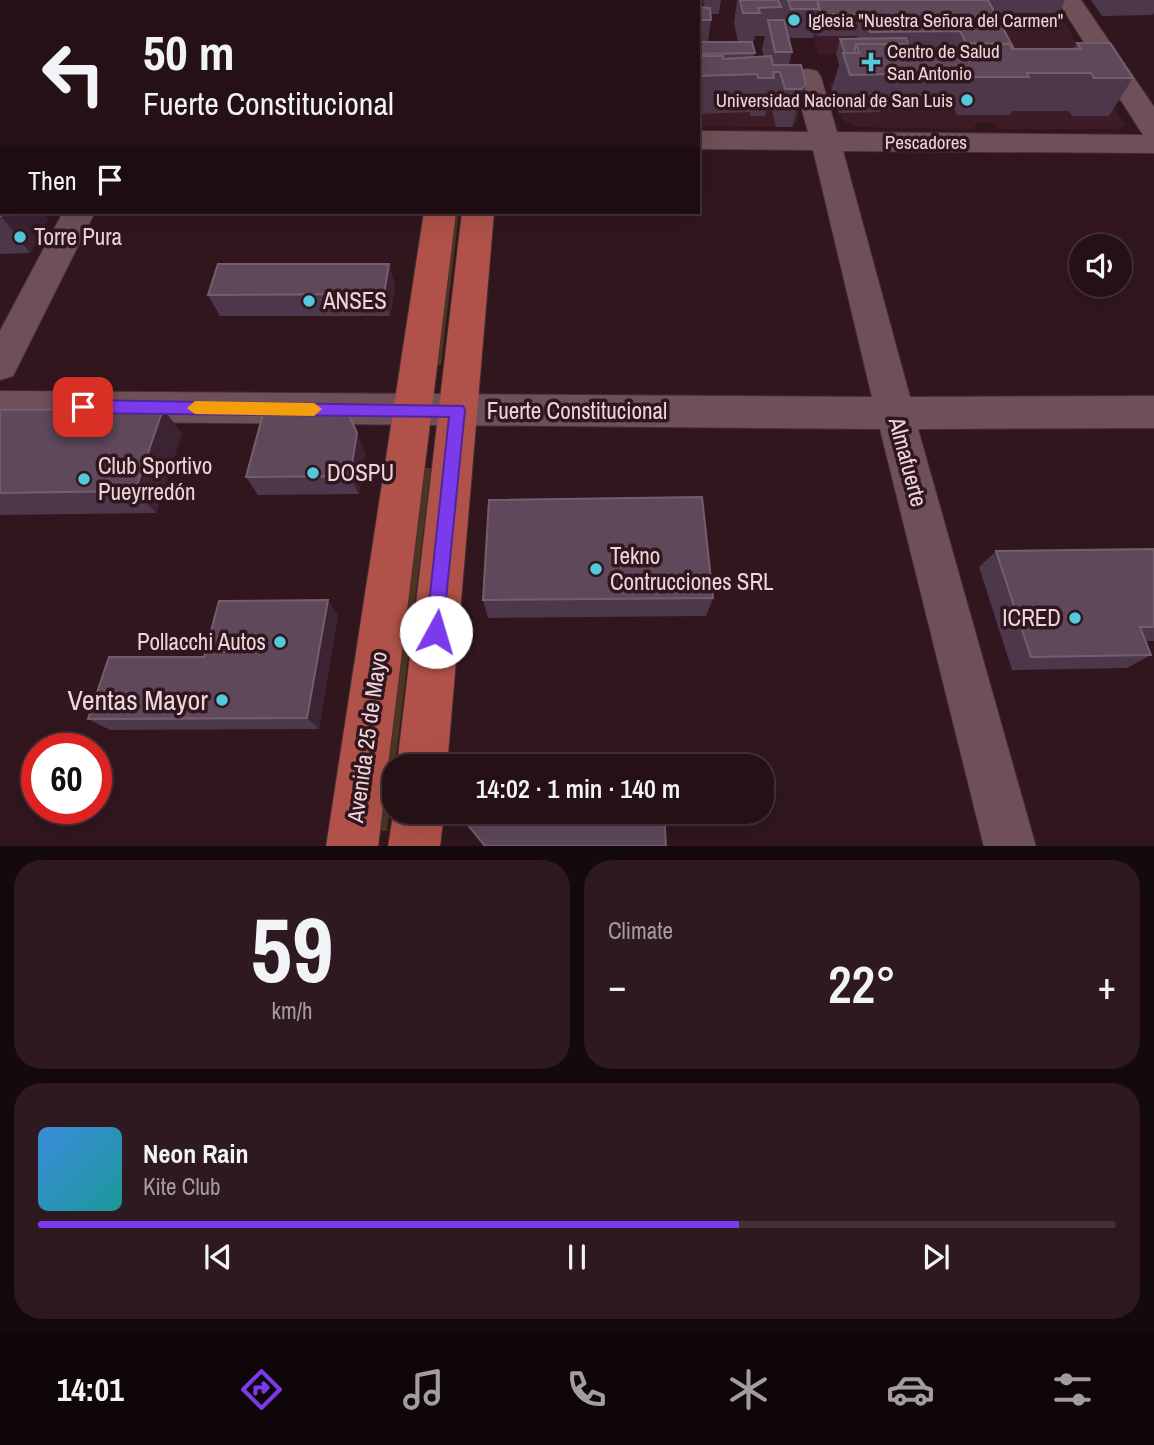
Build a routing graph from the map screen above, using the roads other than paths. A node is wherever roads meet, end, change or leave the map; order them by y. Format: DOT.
graph roads {
  1 [pos="1069,0"];
  2 [pos="807,77"];
  3 [pos="1154,129"];
  4 [pos="700,140"];
  5 [pos="826,141"];
  6 [pos="1154,144"];
  7 [pos="78,214"];
  8 [pos="440,214"];
  9 [pos="478,214"];
  10 [pos="0,366"];
  11 [pos="0,406"];
  12 [pos="413,410"];
  13 [pos="457,410"];
  14 [pos="1154,412"];
  15 [pos="895,413"];
  16 [pos="423,754"];
  17 [pos="417,824"];
  18 [pos="352,846"];
  19 [pos="414,846"];
  20 [pos="1010,846"];
  1 -- 3 [label="street"];
  2 -- 5 [label="street, Almafuerte"];
  4 -- 5 [label="street, Pescadores"];
  5 -- 6 [label="street, Pescadores"];
  5 -- 15 [label="street, Almafuerte"];
  7 -- 10 [label="street"];
  8 -- 12 [label="main road, Avenida 25 de Mayo"];
  9 -- 13 [label="main road"];
  11 -- 12 [label="street, Fuerte Constitucional"];
  12 -- 13 [label="street, Fuerte Constitucional"];
  12 -- 18 [label="main road, Avenida 25 de Mayo"];
  13 -- 15 [label="street, Fuerte Constitucional"];
  13 -- 16 [label="main road"];
  14 -- 15 [label="street, Fuerte Constitucional"];
  15 -- 20 [label="street, Almafuerte"];
  17 -- 19 [label="main road"];
}
